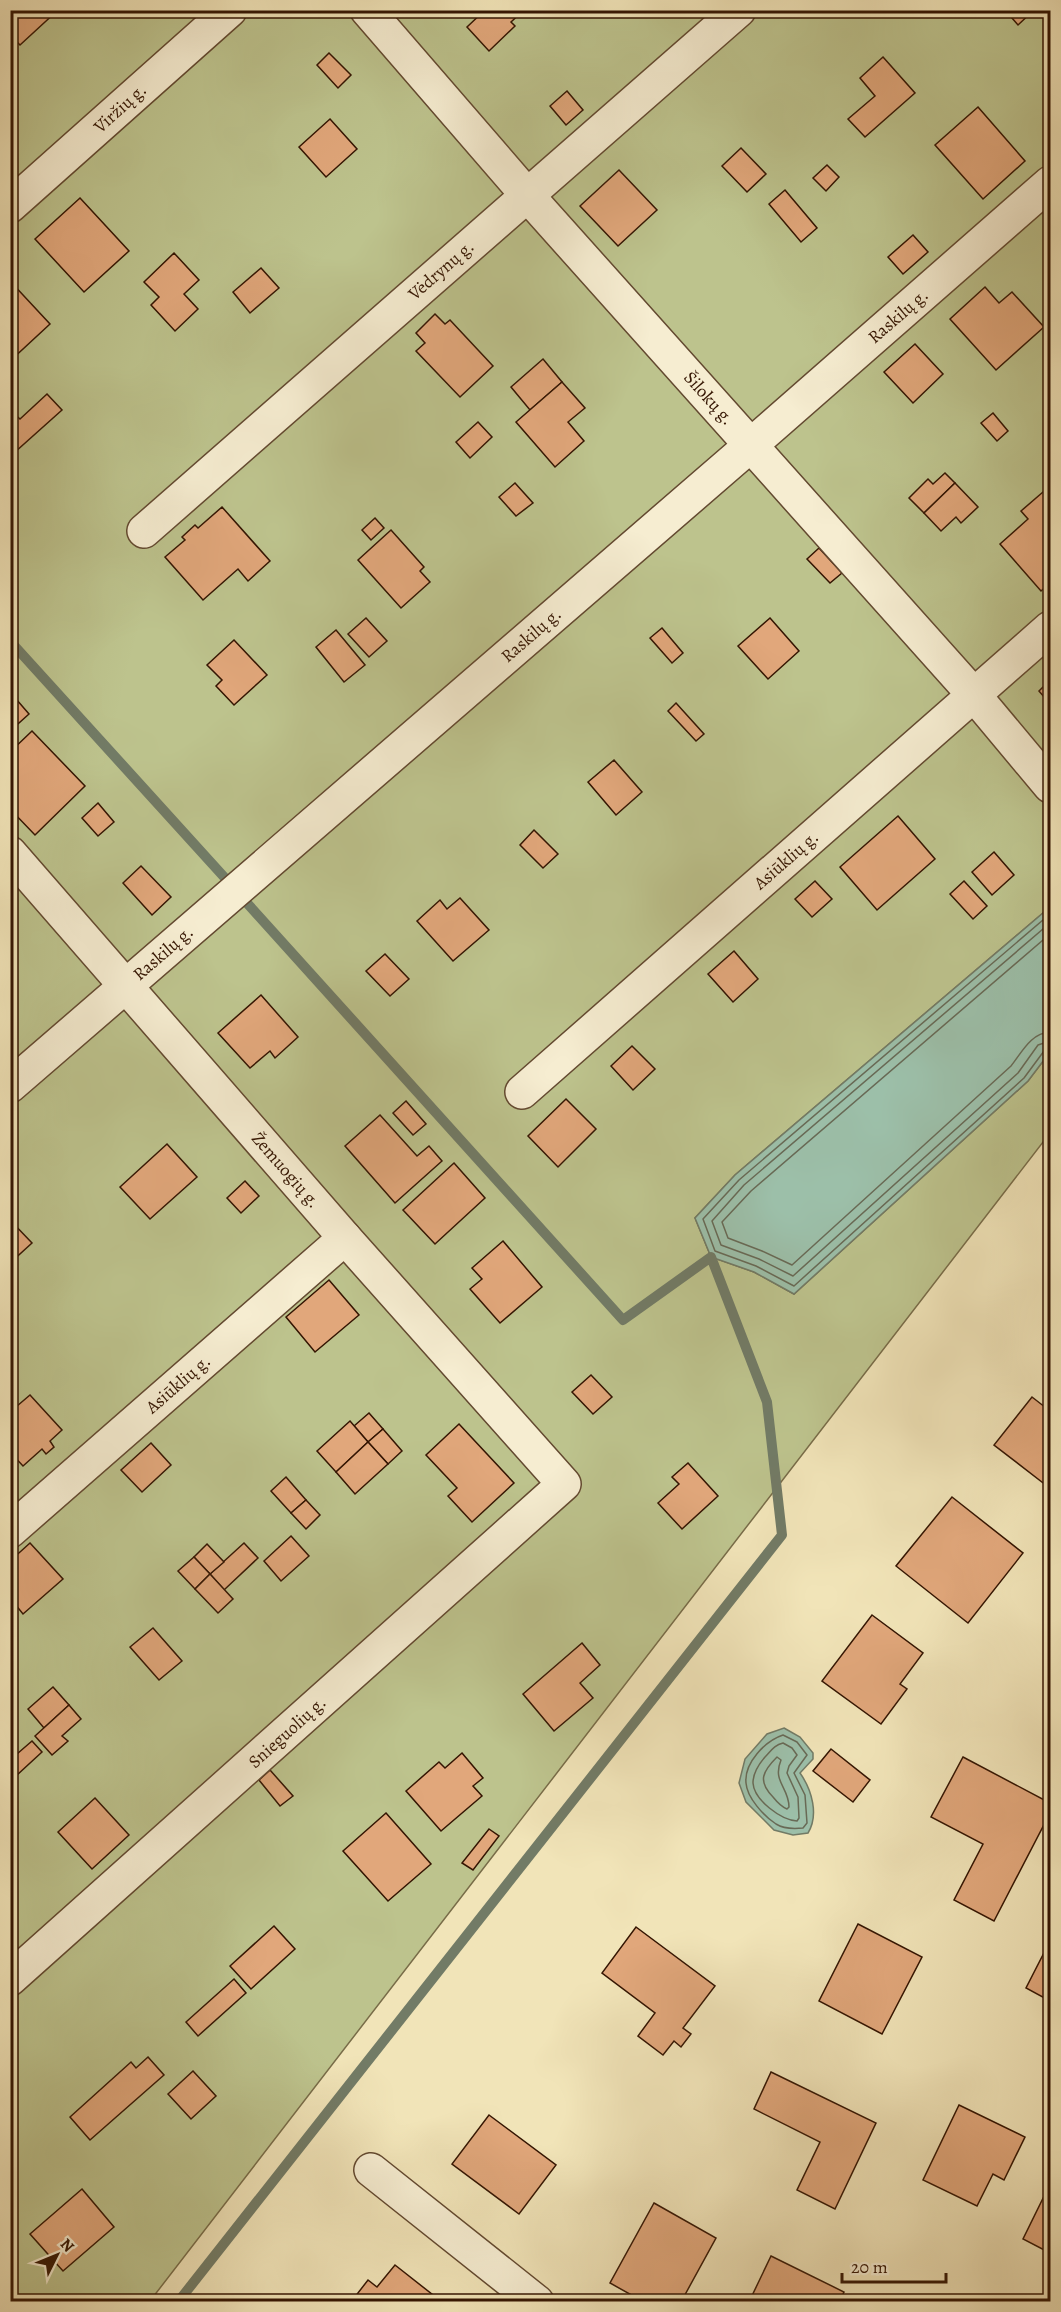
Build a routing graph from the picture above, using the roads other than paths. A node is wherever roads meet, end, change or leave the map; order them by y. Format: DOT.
graph roads {
  1 [pos="230,10"];
  2 [pos="367,10"];
  3 [pos="739,10"];
  4 [pos="1050,183"];
  5 [pos="527,195"];
  6 [pos="10,206"];
  7 [pos="751,445"];
  8 [pos="144,531"];
  9 [pos="1050,628"];
  10 [pos="974,695"];
  11 [pos="1050,786"];
  12 [pos="10,853"];
  13 [pos="125,986"];
  14 [pos="10,1086"];
  15 [pos="522,1092"];
  16 [pos="345,1238"];
  17 [pos="564,1484"];
  18 [pos="10,1531"];
  19 [pos="10,1979"];
  20 [pos="370,2170"];
  21 [pos="537,2301"];
  1 -- 6 [label="street, Viržių g."];
  2 -- 5 [label="street, Šilokų g."];
  3 -- 5 [label="street, Vėdrynų g."];
  4 -- 7 [label="street, Raskilų g."];
  5 -- 7 [label="street, Šilokų g."];
  5 -- 8 [label="street, Vėdrynų g."];
  7 -- 10 [label="street, Šilokų g."];
  7 -- 13 [label="street, Raskilų g."];
  9 -- 10 [label="street, Asiūklių g."];
  10 -- 11 [label="street, Šilokų g."];
  10 -- 15 [label="street, Asiūklių g."];
  12 -- 13 [label="street, Žemuogių g."];
  13 -- 14 [label="street, Raskilų g."];
  13 -- 16 [label="street, Žemuogių g."];
  16 -- 17 [label="street, Žemuogių g."];
  16 -- 18 [label="street, Asiūklių g."];
  17 -- 19 [label="street, Snieguolių g."];
  20 -- 21 [label="street"];
}
